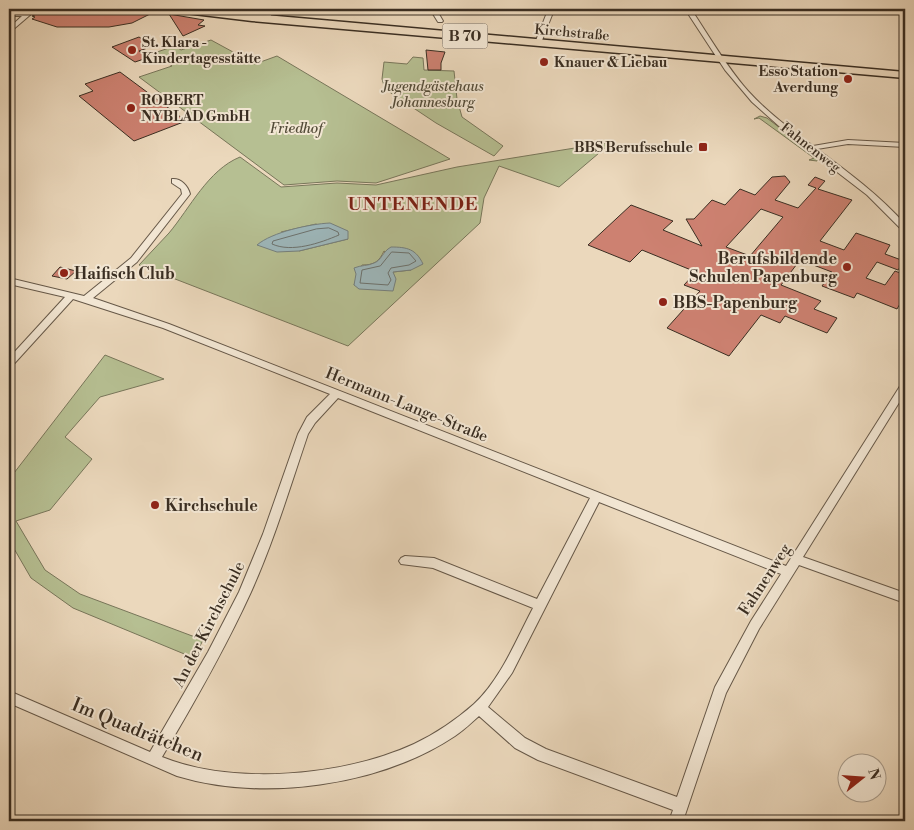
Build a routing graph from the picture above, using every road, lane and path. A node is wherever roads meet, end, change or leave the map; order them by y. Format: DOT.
graph roads {
  1 [pos="177,9"];
  2 [pos="272,9"];
  3 [pos="433,9"];
  4 [pos="546,9"];
  5 [pos="688,9"];
  6 [pos="791,9"];
  7 [pos="905,10"];
  8 [pos="9,14"];
  9 [pos="266,19"];
  10 [pos="440,21"];
  11 [pos="9,31"];
  12 [pos="538,43"];
  13 [pos="722,59"];
  14 [pos="905,75"];
  15 [pos="905,145"];
  16 [pos="813,148"];
  17 [pos="175,181"];
  18 [pos="905,228"];
  19 [pos="9,281"];
  20 [pos="71,295"];
  21 [pos="86,299"];
  22 [pos="9,364"];
  23 [pos="905,385"];
  24 [pos="336,394"];
  25 [pos="596,497"];
  26 [pos="797,560"];
  27 [pos="405,561"];
  28 [pos="789,572"];
  29 [pos="905,598"];
  30 [pos="540,605"];
  31 [pos="9,698"];
  32 [pos="479,708"];
  33 [pos="153,760"];
  34 [pos="681,806"];
  35 [pos="676,821"];
  1 -- 9 [label="main road, Kirchstraße / B 70"];
  2 -- 9 [label="street"];
  3 -- 10 [label="street"];
  4 -- 12 [label="street"];
  5 -- 13 [label="street, Fahnenweg"];
  6 -- 7 [label="street"];
  8 -- 11 [label="street"];
  9 -- 12 [label="main road, Kirchstraße / B 70"];
  12 -- 13 [label="main road, Kirchstraße / B 70"];
  13 -- 14 [label="main road, Kirchstraße / B 70"];
  13 -- 16 [label="street, Fahnenweg"];
  15 -- 16 [label="street"];
  16 -- 18 [label="street, Fahnenweg"];
  17 -- 21 [label="street"];
  19 -- 20 [label="street, Hermann-Lange-Straße"];
  20 -- 21 [label="street, Hermann-Lange-Straße"];
  20 -- 22 [label="street"];
  21 -- 24 [label="street, Hermann-Lange-Straße"];
  23 -- 26 [label="street, Fahnenweg"];
  24 -- 25 [label="street, Hermann-Lange-Straße"];
  24 -- 33 [label="street, An der Kirchschule"];
  25 -- 28 [label="street, Hermann-Lange-Straße"];
  25 -- 30 [label="street, Im Quadrätchen"];
  26 -- 28 [label="street, Fahnenweg"];
  26 -- 29 [label="street"];
  27 -- 30 [label="street"];
  28 -- 34 [label="street, Fahnenweg"];
  30 -- 32 [label="street, Im Quadrätchen"];
  31 -- 33 [label="street, Im Quadrätchen"];
  32 -- 33 [label="street, Im Quadrätchen"];
  32 -- 34 [label="street"];
  34 -- 35 [label="street, Fahnenweg"];
}
